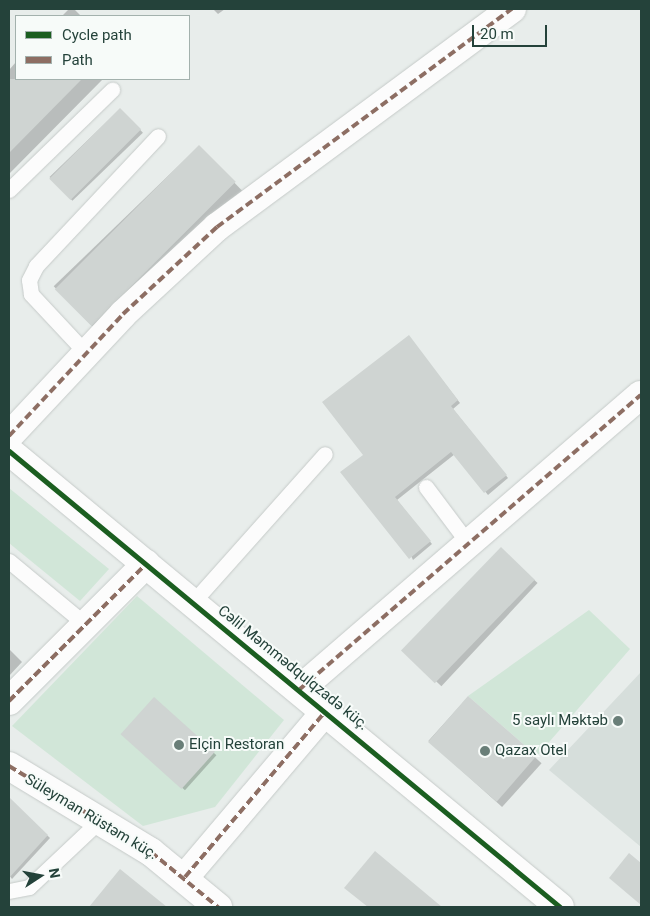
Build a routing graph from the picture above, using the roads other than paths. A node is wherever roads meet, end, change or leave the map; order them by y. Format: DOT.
graph roads {
  1 [pos="512,9"];
  2 [pos="112,90"];
  3 [pos="158,136"];
  4 [pos="9,190"];
  5 [pos="86,353"];
  6 [pos="641,395"];
  7 [pos="9,436"];
  8 [pos="9,450"];
  9 [pos="325,454"];
  10 [pos="426,487"];
  11 [pos="468,543"];
  12 [pos="9,562"];
  13 [pos="146,564"];
  14 [pos="193,602"];
  15 [pos="85,624"];
  16 [pos="300,689"];
  17 [pos="9,701"];
  18 [pos="326,711"];
  19 [pos="9,766"];
  20 [pos="100,820"];
  21 [pos="185,877"];
  22 [pos="9,891"];
  23 [pos="218,907"];
  24 [pos="560,907"];
  1 -- 5 [label="street"];
  2 -- 4 [label="lane"];
  3 -- 5 [label="lane"];
  5 -- 7 [label="street"];
  6 -- 11 [label="street"];
  8 -- 13 [label="street, Cəlil Məmmədqulqzadə küç."];
  9 -- 14 [label="lane"];
  10 -- 11 [label="lane"];
  11 -- 16 [label="street"];
  12 -- 15 [label="lane"];
  13 -- 14 [label="street, Cəlil Məmmədqulqzadə küç."];
  13 -- 15 [label="street"];
  14 -- 16 [label="street, Cəlil Məmmədqulqzadə küç."];
  15 -- 17 [label="street"];
  16 -- 18 [label="street, Cəlil Məmmədqulqzadə küç."];
  18 -- 21 [label="street"];
  18 -- 24 [label="street, Cəlil Məmmədqulqzadə küç."];
  19 -- 20 [label="street, Süleyman Rüstəm küç."];
  20 -- 21 [label="street, Süleyman Rüstəm küç."];
  20 -- 22 [label="lane"];
  21 -- 23 [label="street, Süleyman Rüstəm küç."];
}
